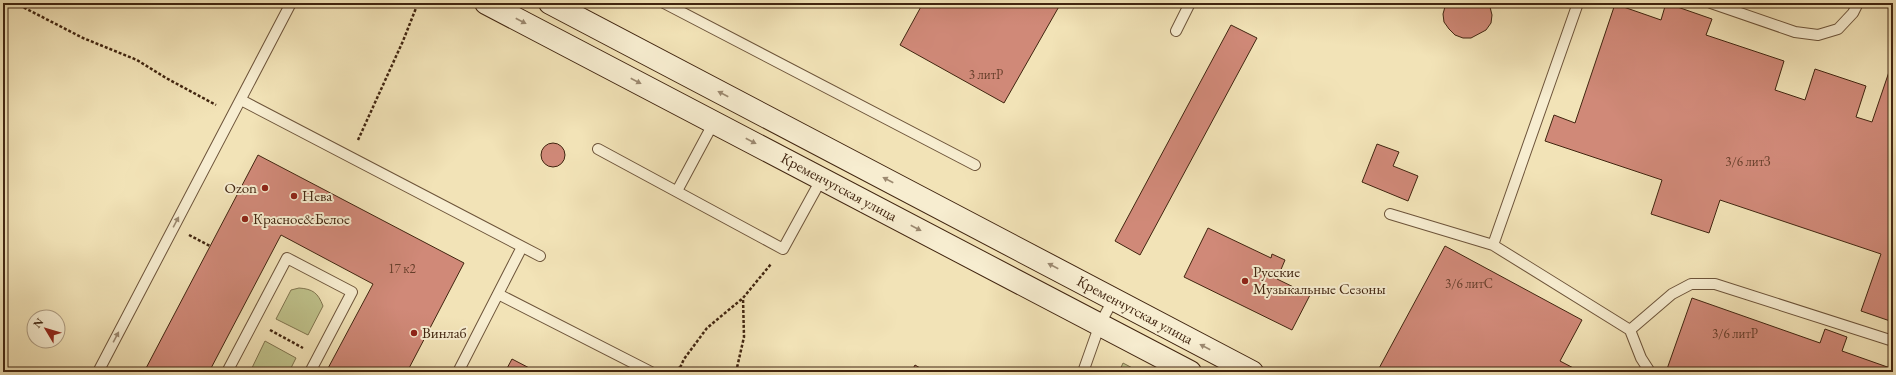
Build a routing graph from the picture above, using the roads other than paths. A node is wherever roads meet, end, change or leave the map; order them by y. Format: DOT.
graph roads {
  1 [pos="291,3"];
  2 [pos="486,3"];
  3 [pos="550,3"];
  4 [pos="664,3"];
  5 [pos="1190,3"];
  6 [pos="1578,3"];
  7 [pos="1711,3"];
  8 [pos="1858,3"];
  9 [pos="1176,30"];
  10 [pos="241,100"];
  11 [pos="714,122"];
  12 [pos="598,149"];
  13 [pos="975,165"];
  14 [pos="822,178"];
  15 [pos="677,192"];
  16 [pos="1390,214"];
  17 [pos="1493,245"];
  18 [pos="522,247"];
  19 [pos="540,256"];
  20 [pos="498,294"];
  21 [pos="1114,298"];
  22 [pos="1100,324"];
  23 [pos="1630,330"];
  24 [pos="1893,341"];
  25 [pos="98,372"];
  26 [pos="227,372"];
  27 [pos="310,372"];
  28 [pos="458,372"];
  29 [pos="651,372"];
  30 [pos="1083,372"];
  31 [pos="1190,372"];
  32 [pos="1252,372"];
  33 [pos="1650,372"];
  1 -- 10 [label="lane"];
  2 -- 11 [label="street, Кременчугская улица, one-way"];
  21 -- 3 [label="street, Кременчугская улица, one-way"];
  4 -- 13 [label="lane"];
  5 -- 9 [label="lane"];
  6 -- 17 [label="lane"];
  7 -- 8 [label="lane"];
  10 -- 18 [label="lane"];
  25 -- 10 [label="lane, one-way"];
  11 -- 14 [label="street, Кременчугская улица, one-way"];
  11 -- 15 [label="lane"];
  12 -- 15 [label="lane"];
  14 -- 15 [label="lane"];
  14 -- 22 [label="street, Кременчугская улица, one-way"];
  16 -- 17 [label="lane"];
  17 -- 23 [label="lane"];
  18 -- 19 [label="lane"];
  18 -- 20 [label="lane"];
  20 -- 28 [label="lane"];
  20 -- 29 [label="lane"];
  21 -- 22 [label="lane"];
  32 -- 21 [label="street, Кременчугская улица, one-way"];
  22 -- 30 [label="lane"];
  22 -- 31 [label="street, Кременчугская улица"];
  23 -- 24 [label="lane"];
  23 -- 33 [label="lane"];
  26 -- 27 [label="lane"];
}
